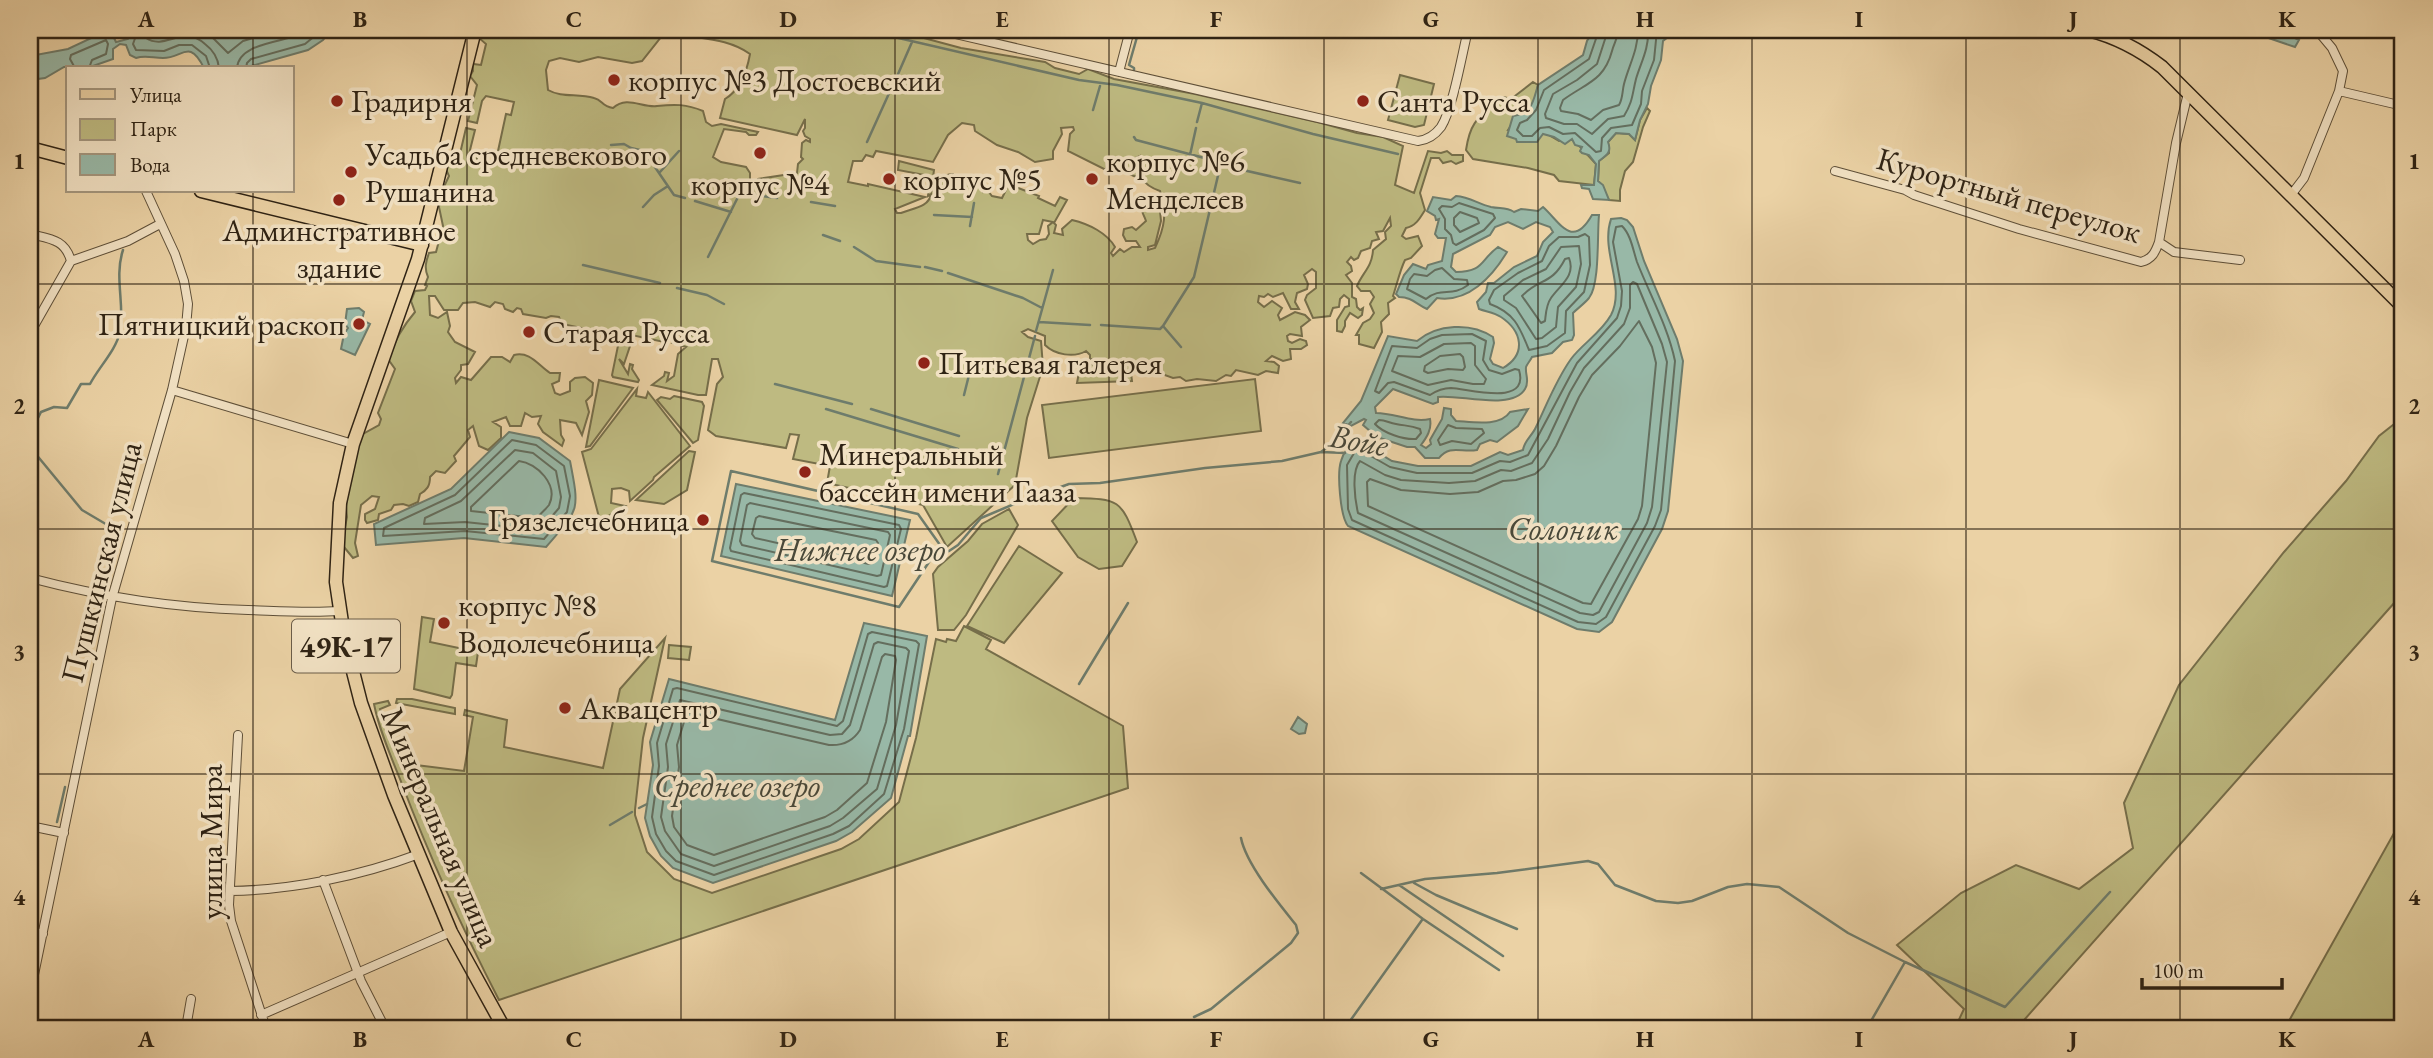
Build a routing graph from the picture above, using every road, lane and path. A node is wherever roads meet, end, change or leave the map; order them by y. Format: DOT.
graph roads {
  1 [pos="475,30"];
  2 [pos="938,30"];
  3 [pos="1130,30"];
  4 [pos="1468,30"];
  5 [pos="2088,30"];
  6 [pos="2317,30"];
  7 [pos="1119,72"];
  8 [pos="2339,91"];
  9 [pos="2188,93"];
  10 [pos="2403,106"];
  11 [pos="30,148"];
  12 [pos="66,157"];
  13 [pos="1835,171"];
  14 [pos="146,192"];
  15 [pos="205,192"];
  16 [pos="2291,195"];
  17 [pos="160,224"];
  18 [pos="30,234"];
  19 [pos="2159,243"];
  20 [pos="417,244"];
  21 [pos="2240,260"];
  22 [pos="71,261"];
  23 [pos="2403,307"];
  24 [pos="30,334"];
  25 [pos="173,390"];
  26 [pos="353,444"];
  27 [pos="30,578"];
  28 [pos="112,598"];
  29 [pos="339,611"];
  30 [pos="238,735"];
  31 [pos="30,826"];
  32 [pos="64,833"];
  33 [pos="419,854"];
  34 [pos="323,880"];
  35 [pos="230,891"];
  36 [pos="30,931"];
  37 [pos="451,932"];
  38 [pos="43,934"];
  39 [pos="358,972"];
  40 [pos="30,994"];
  41 [pos="191,999"];
  42 [pos="261,1015"];
  43 [pos="186,1028"];
  44 [pos="266,1028"];
  45 [pos="385,1028"];
  46 [pos="504,1028"];
  1 -- 20 [label="main road, Минеральная улица"];
  2 -- 7 [label="street"];
  3 -- 7 [label="street"];
  4 -- 7 [label="street"];
  5 -- 9 [label="main road"];
  6 -- 8 [label="street"];
  8 -- 10 [label="street"];
  8 -- 16 [label="street"];
  9 -- 16 [label="main road"];
  9 -- 19 [label="street"];
  11 -- 12 [label="main road"];
  13 -- 19 [label="street, Курортный переулок"];
  14 -- 17 [label="street, Пушкинская улица"];
  15 -- 20 [label="main road"];
  16 -- 23 [label="main road"];
  17 -- 22 [label="street"];
  17 -- 25 [label="street, Пушкинская улица"];
  18 -- 22 [label="street"];
  19 -- 21 [label="street, Курортный переулок"];
  20 -- 26 [label="main road, Минеральная улица / 49К-17"];
  22 -- 24 [label="street"];
  25 -- 26 [label="street"];
  25 -- 28 [label="street, Пушкинская улица"];
  26 -- 29 [label="main road, Минеральная улица / 49К-17"];
  27 -- 28 [label="street"];
  28 -- 29 [label="street"];
  28 -- 32 [label="street, Пушкинская улица"];
  29 -- 33 [label="main road, Минеральная улица / 49К-17"];
  30 -- 35 [label="street, улица Мира"];
  31 -- 32 [label="street"];
  32 -- 38 [label="street, Пушкинская улица"];
  33 -- 34 [label="street"];
  33 -- 37 [label="main road, Минеральная улица / 49К-17"];
  34 -- 35 [label="street"];
  34 -- 39 [label="street"];
  35 -- 42 [label="street, улица Мира"];
  36 -- 38 [label="street"];
  37 -- 39 [label="street"];
  37 -- 46 [label="main road, Минеральная улица / 49К-17"];
  38 -- 40 [label="street, Пушкинская улица"];
  39 -- 42 [label="street"];
  39 -- 45 [label="street"];
  41 -- 43 [label="street"];
  42 -- 44 [label="street, улица Мира"];
}
